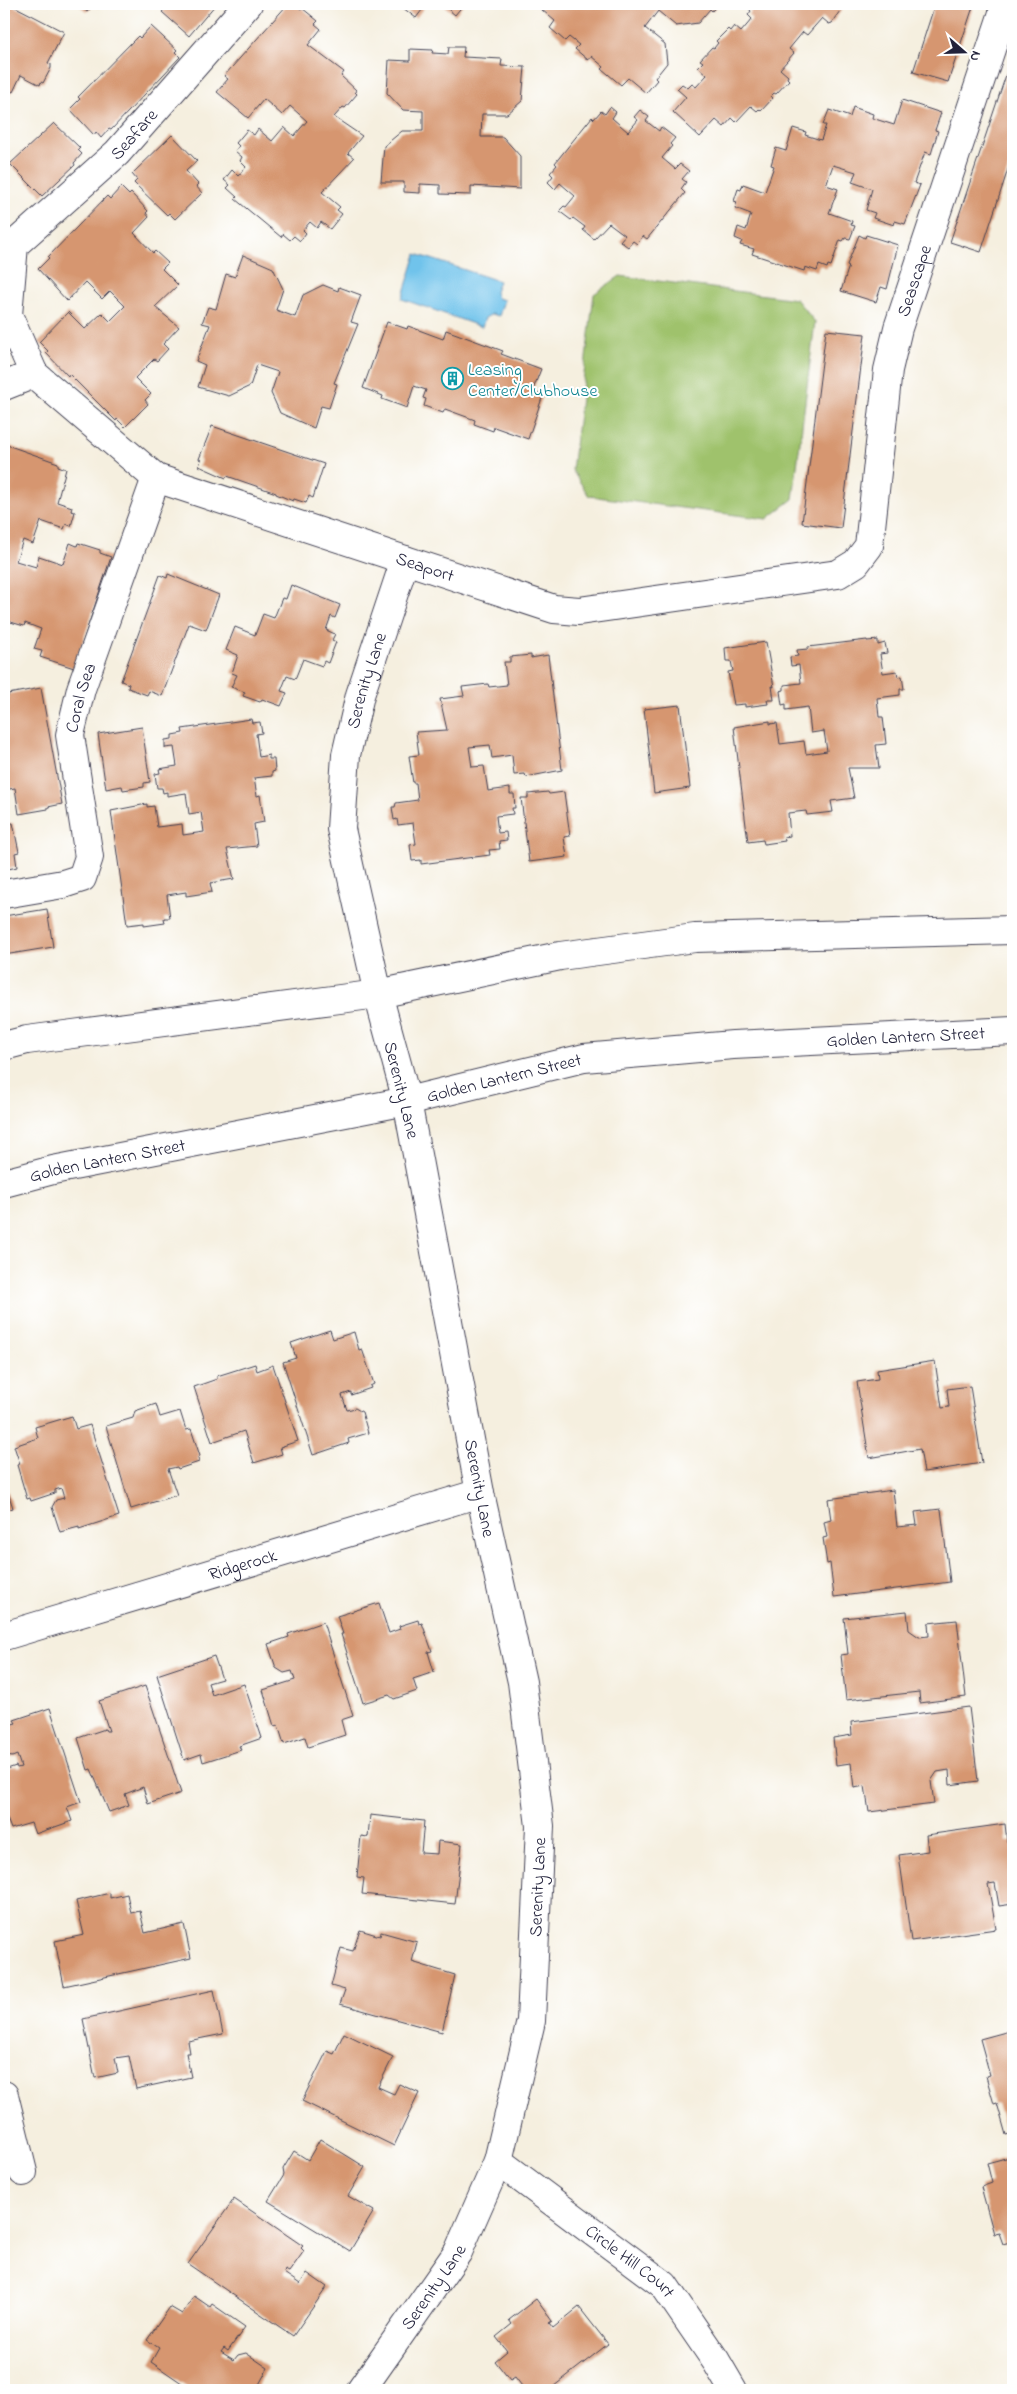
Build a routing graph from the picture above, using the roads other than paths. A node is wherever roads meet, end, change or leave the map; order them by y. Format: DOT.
graph roads {
  1 [pos="248,4"];
  2 [pos="1006,4"];
  3 [pos="9,247"];
  4 [pos="34,374"];
  5 [pos="4,386"];
  6 [pos="156,478"];
  7 [pos="405,560"];
  8 [pos="856,563"];
  9 [pos="4,894"];
  10 [pos="1013,930"];
  11 [pos="378,994"];
  12 [pos="1013,1031"];
  13 [pos="4,1046"];
  14 [pos="407,1101"];
  15 [pos="4,1183"];
  16 [pos="480,1493"];
  17 [pos="4,1636"];
  18 [pos="4,2095"];
  19 [pos="498,2161"];
  20 [pos="23,2172"];
  21 [pos="361,2390"];
  22 [pos="733,2390"];
  1 -- 3 [label="street, Seafare"];
  2 -- 8 [label="street, Seascape"];
  3 -- 4 [label="street, Seaport"];
  4 -- 5 [label="street"];
  4 -- 6 [label="street, Seaport"];
  6 -- 7 [label="street, Seaport"];
  6 -- 9 [label="street, Coral Sea"];
  7 -- 8 [label="street, Seaport"];
  7 -- 11 [label="street, Serenity Lane"];
  10 -- 11 [label="street"];
  11 -- 13 [label="street"];
  11 -- 14 [label="street, Serenity Lane"];
  12 -- 14 [label="street, Golden Lantern Street"];
  14 -- 15 [label="street, Golden Lantern Street"];
  14 -- 16 [label="street, Serenity Lane"];
  16 -- 17 [label="street, Ridgerock"];
  16 -- 19 [label="street, Serenity Lane"];
  18 -- 20 [label="street"];
  19 -- 21 [label="street, Serenity Lane"];
  19 -- 22 [label="street, Circle Hill Court"];
}
